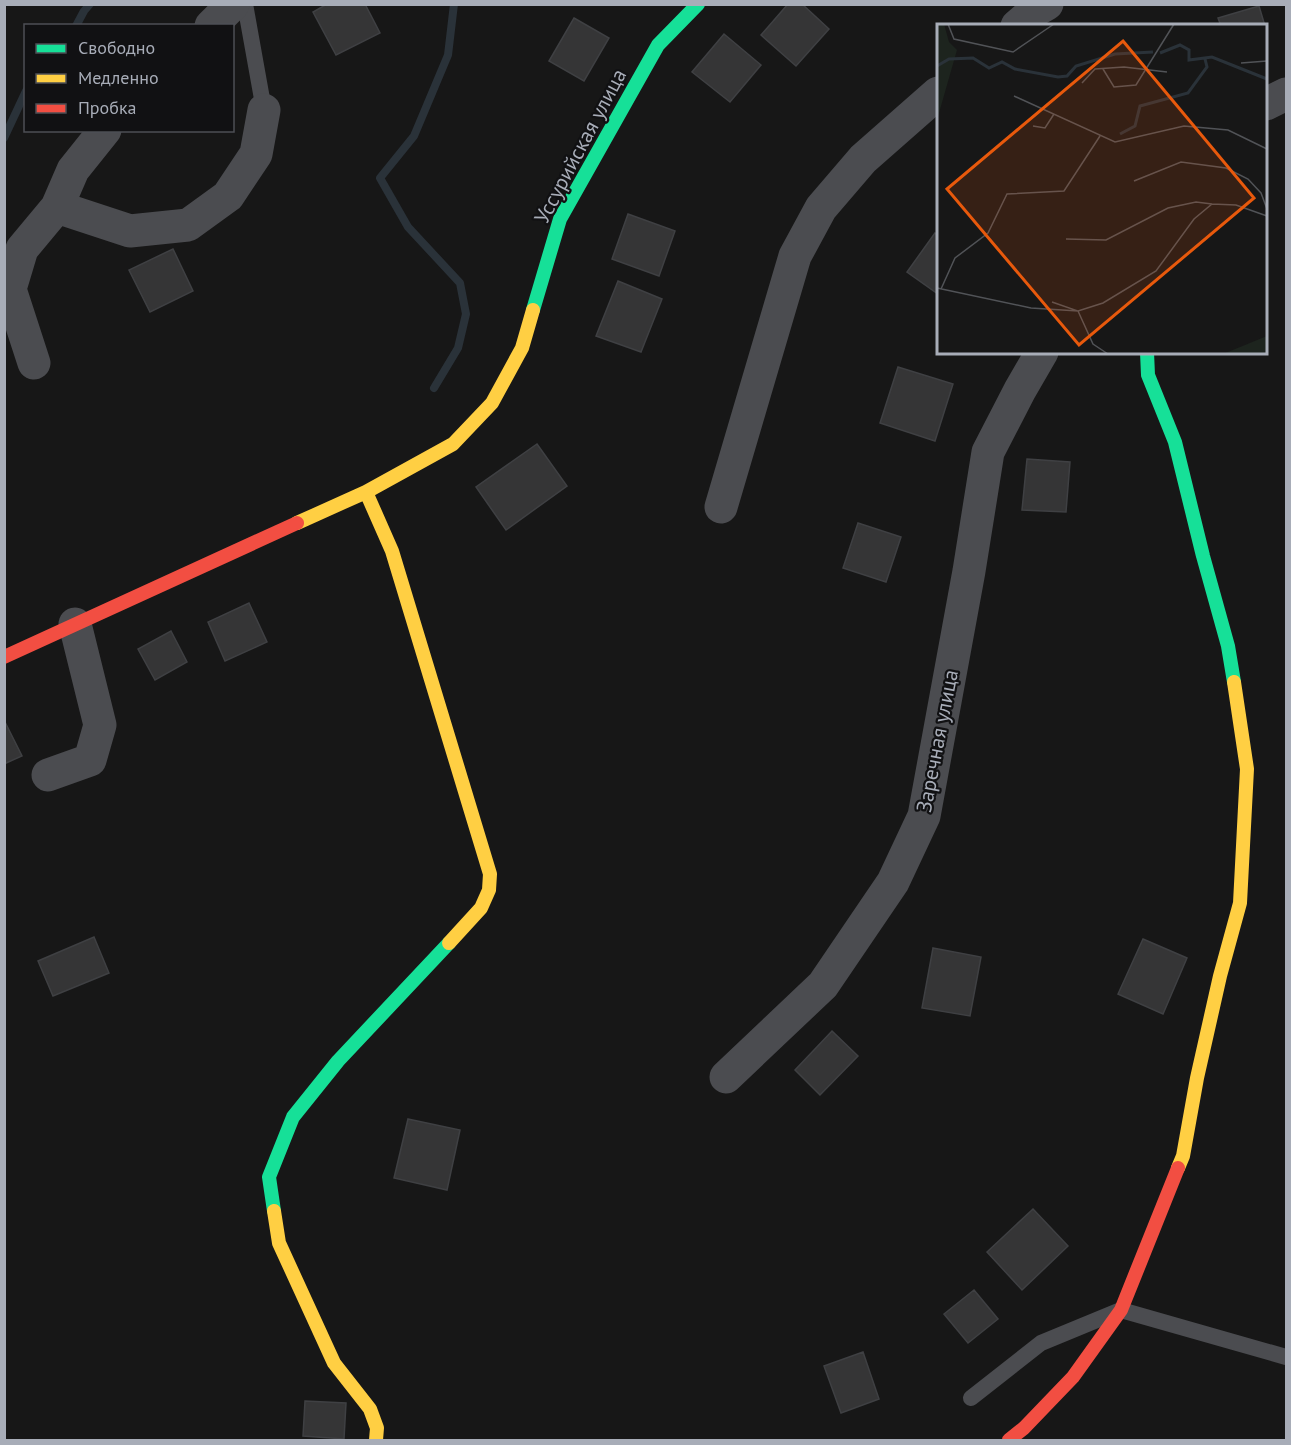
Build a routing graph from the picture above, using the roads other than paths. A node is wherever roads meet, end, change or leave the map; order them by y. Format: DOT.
graph roads {
  1 [pos="233,4"];
  2 [pos="245,4"];
  3 [pos="698,4"];
  4 [pos="1047,4"];
  5 [pos="213,24"];
  6 [pos="1019,24"];
  7 [pos="1287,94"];
  8 [pos="937,95"];
  9 [pos="1267,104"];
  10 [pos="264,110"];
  11 [pos="103,132"];
  12 [pos="57,207"];
  13 [pos="1041,354"];
  14 [pos="1147,354"];
  15 [pos="34,363"];
  16 [pos="366,492"];
  17 [pos="721,507"];
  18 [pos="75,624"];
  19 [pos="4,657"];
  20 [pos="48,775"];
  21 [pos="726,1077"];
  22 [pos="1121,1310"];
  23 [pos="1287,1357"];
  24 [pos="971,1398"];
  25 [pos="376,1440"];
  26 [pos="1009,1440"];
  1 -- 5 [label="street"];
  2 -- 10 [label="lane"];
  3 -- 16 [label="street, Уссурийская улица"];
  4 -- 6 [label="street"];
  7 -- 9 [label="street"];
  8 -- 17 [label="street"];
  10 -- 12 [label="street"];
  11 -- 12 [label="street"];
  12 -- 15 [label="street"];
  13 -- 21 [label="street, Заречная улица"];
  14 -- 22 [label="street"];
  16 -- 18 [label="street, Уссурийская улица"];
  16 -- 25 [label="street"];
  18 -- 19 [label="street, Уссурийская улица"];
  18 -- 20 [label="street"];
  22 -- 23 [label="lane"];
  22 -- 24 [label="lane"];
  22 -- 26 [label="street"];
}
